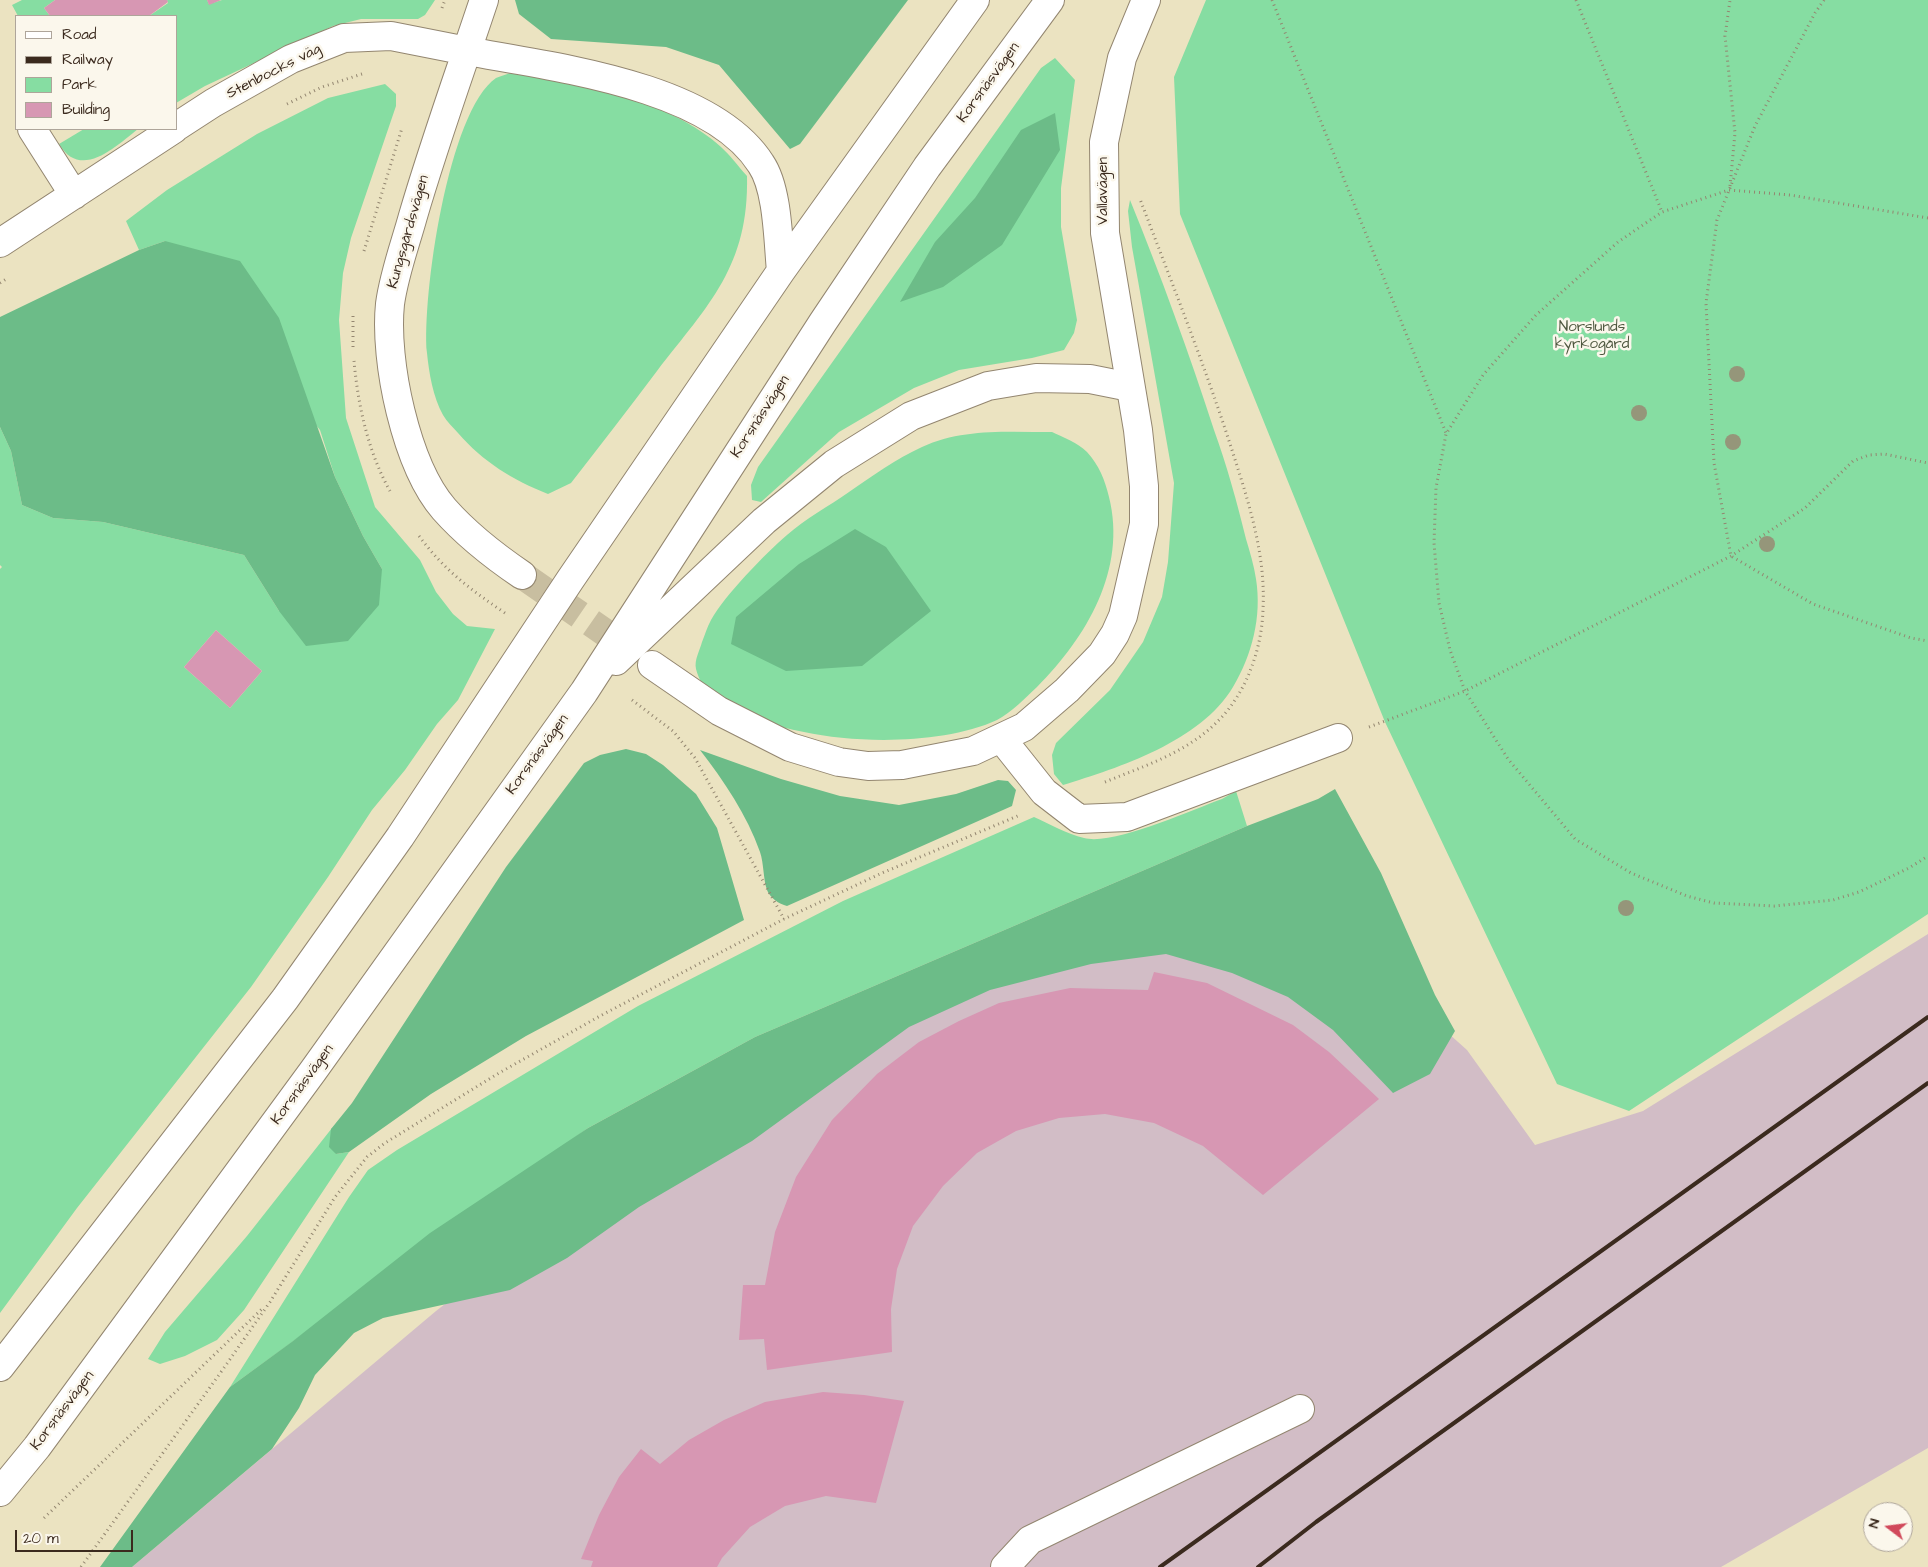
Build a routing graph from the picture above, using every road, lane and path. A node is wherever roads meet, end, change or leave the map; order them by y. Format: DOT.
graph roads {
  1 [pos="484,0"];
  2 [pos="975,0"];
  3 [pos="1050,0"];
  4 [pos="1146,0"];
  5 [pos="1272,0"];
  6 [pos="1576,0"];
  7 [pos="1730,0"];
  8 [pos="1824,0"];
  9 [pos="467,52"];
  10 [pos="365,73"];
  11 [pos="281,106"];
  12 [pos="178,126"];
  13 [pos="33,130"];
  14 [pos="172,130"];
  15 [pos="1729,190"];
  16 [pos="1137,191"];
  17 [pos="74,195"];
  18 [pos="1662,212"];
  19 [pos="1928,218"];
  20 [pos="0,243"];
  21 [pos="781,271"];
  22 [pos="16,273"];
  23 [pos="0,283"];
  24 [pos="1130,387"];
  25 [pos="1446,434"];
  26 [pos="1928,463"];
  27 [pos="1731,556"];
  28 [pos="522,575"];
  29 [pos="1928,641"];
  30 [pos="652,665"];
  31 [pos="1465,691"];
  32 [pos="584,692"];
  33 [pos="632,700"];
  34 [pos="1001,738"];
  35 [pos="1338,738"];
  36 [pos="1055,801"];
  37 [pos="1928,856"];
  38 [pos="784,919"];
  39 [pos="270,1302"];
  40 [pos="0,1367"];
  41 [pos="1300,1409"];
  42 [pos="0,1492"];
  43 [pos="44,1518"];
  44 [pos="80,1567"];
  45 [pos="1006,1567"];
  1 -- 9 [label="main road, Kungsgårdsvägen"];
  2 -- 21 [label="main road"];
  3 -- 32 [label="main road, Korsnäsvägen"];
  4 -- 24 [label="main road, Vallavägen"];
  5 -- 25 [label="path"];
  6 -- 18 [label="path"];
  7 -- 15 [label="path"];
  8 -- 15 [label="path"];
  9 -- 12 [label="main road, Stenbocks väg"];
  9 -- 21 [label="main road, Stenbocks väg"];
  9 -- 28 [label="main road, Kungsgårdsvägen"];
  10 -- 11 [label="path"];
  13 -- 17 [label="main road"];
  14 -- 17 [label="main road, Stenbocks väg"];
  15 -- 18 [label="path"];
  15 -- 19 [label="path"];
  15 -- 27 [label="path"];
  16 -- 36 [label="path"];
  17 -- 20 [label="main road, Stenbocks väg"];
  18 -- 25 [label="path"];
  21 -- 40 [label="main road"];
  22 -- 23 [label="path"];
  24 -- 32 [label="main road"];
  24 -- 34 [label="main road"];
  25 -- 31 [label="path"];
  26 -- 27 [label="path"];
  27 -- 29 [label="path"];
  27 -- 31 [label="path"];
  30 -- 34 [label="main road"];
  31 -- 35 [label="path"];
  31 -- 37 [label="path"];
  32 -- 42 [label="main road, Korsnäsvägen"];
  33 -- 38 [label="path"];
  34 -- 36 [label="main road"];
  35 -- 36 [label="main road"];
  36 -- 38 [label="path"];
  38 -- 39 [label="path"];
  39 -- 43 [label="path"];
  39 -- 44 [label="path"];
  41 -- 45 [label="main road"];
}
